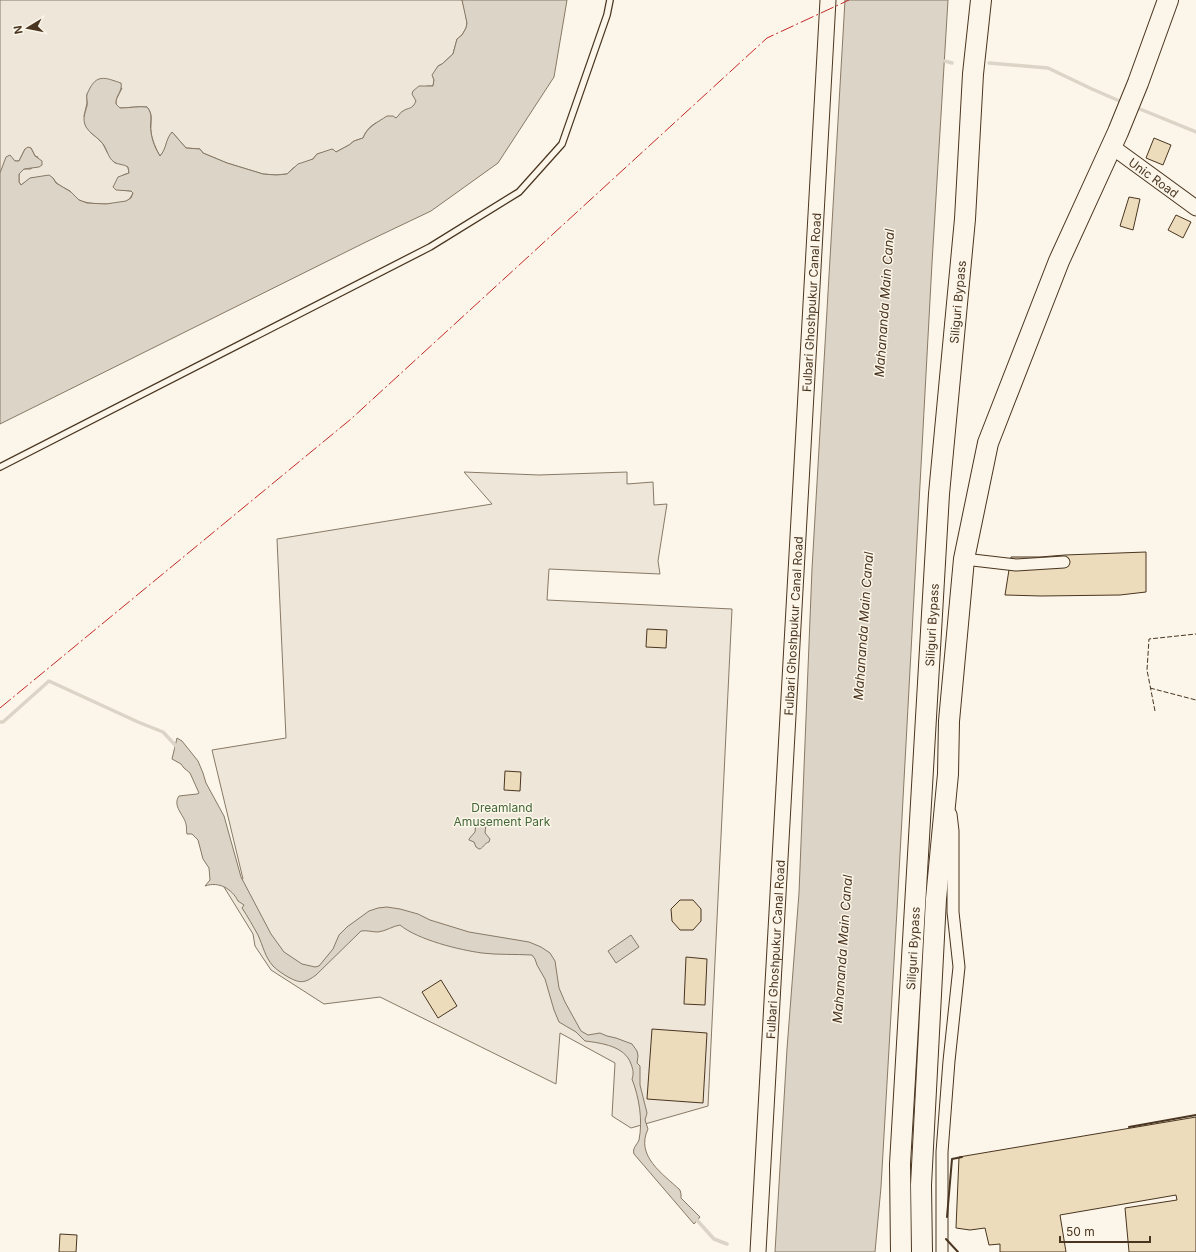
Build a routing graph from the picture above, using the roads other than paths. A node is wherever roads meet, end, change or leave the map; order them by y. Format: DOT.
graph roads {
  1 [pos="610,0"];
  2 [pos="828,0"];
  3 [pos="982,0"];
  4 [pos="1168,0"];
  5 [pos="1115,139"];
  6 [pos="1196,208"];
  7 [pos="0,467"];
  8 [pos="964,559"];
  9 [pos="1064,562"];
  10 [pos="948,774"];
  11 [pos="900,1247"];
  12 [pos="922,1247"];
  13 [pos="942,1247"];
  14 [pos="758,1252"];
  1 -- 7 [label="lane"];
  2 -- 14 [label="street, Fulbari Ghoshpukur Canal Road"];
  3 -- 11 [label="highway, Siliguri Bypass"];
  4 -- 5 [label="highway"];
  5 -- 6 [label="street, Unic Road"];
  5 -- 8 [label="highway"];
  8 -- 9 [label="street"];
  8 -- 10 [label="highway"];
  10 -- 12 [label="highway"];
  10 -- 13 [label="street"];
}
